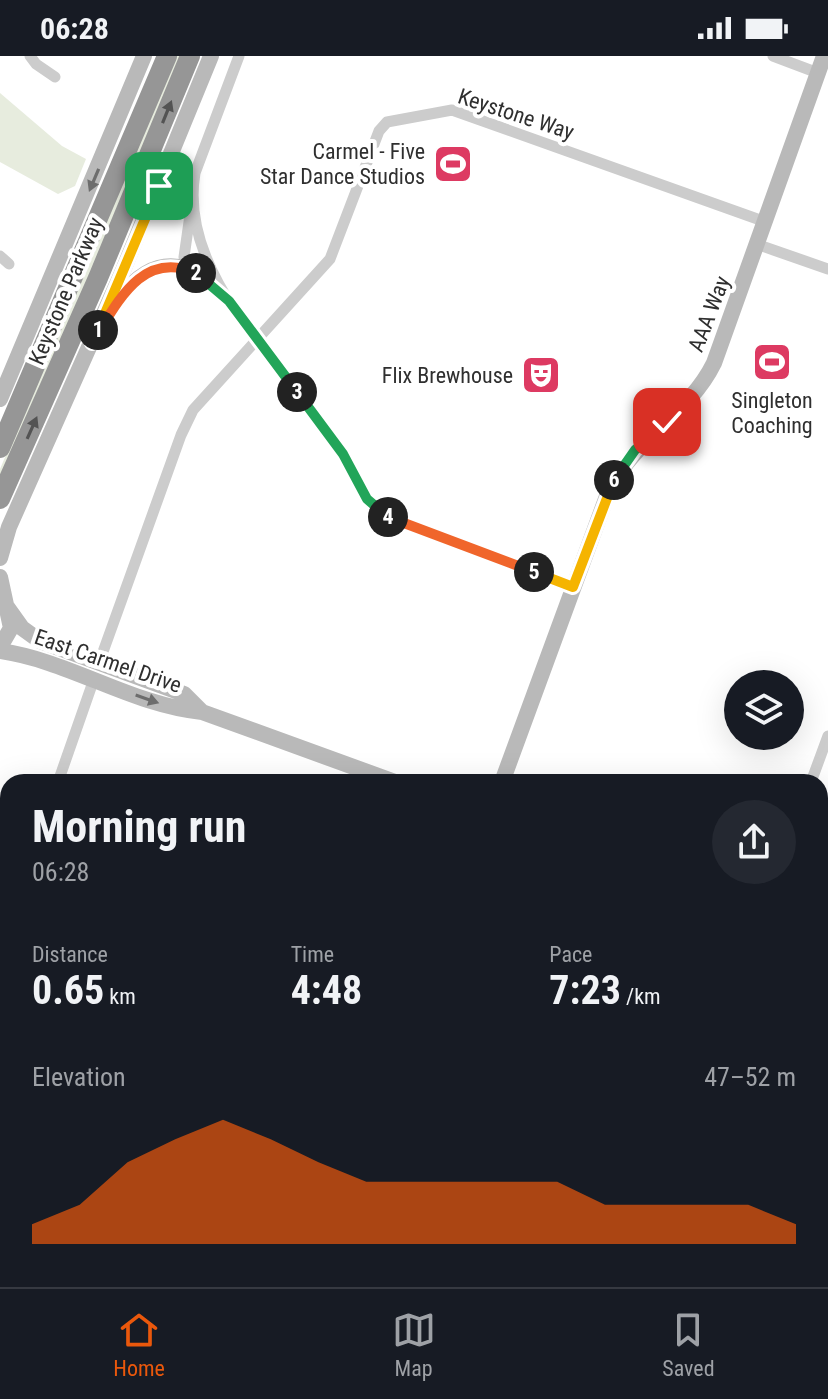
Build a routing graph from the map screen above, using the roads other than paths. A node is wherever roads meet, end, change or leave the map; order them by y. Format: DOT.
graph roads {
  1 [pos="30,56"];
  2 [pos="144,56"];
  3 [pos="167,56"];
  4 [pos="190,56"];
  5 [pos="211,56"];
  6 [pos="239,56"];
  7 [pos="773,56"];
  8 [pos="824,56"];
  9 [pos="818,73"];
  10 [pos="55,77"];
  11 [pos="192,203"];
  12 [pos="766,222"];
  13 [pos="759,245"];
  14 [pos="187,269"];
  15 [pos="828,269"];
  16 [pos="229,301"];
  17 [pos="256,338"];
  18 [pos="92,343"];
  19 [pos="0,399"];
  20 [pos="0,448"];
  21 [pos="0,499"];
  22 [pos="0,558"];
  23 [pos="0,577"];
  24 [pos="573,587"];
  25 [pos="4,604"];
  26 [pos="0,649"];
  27 [pos="96,671"];
  28 [pos="828,736"];
  29 [pos="61,774"];
  30 [pos="373,774"];
  31 [pos="505,774"];
  32 [pos="814,774"];
  1 -- 10 [label="street"];
  2 -- 19 [label="street, one-way"];
  3 -- 20 [label="highway, Keystone Parkway"];
  21 -- 4 [label="highway, Keystone Parkway, one-way"];
  5 -- 18 [label="street"];
  6 -- 11 [label="street"];
  7 -- 9 [label="street"];
  8 -- 9 [label="street, AAA Way"];
  9 -- 12 [label="street, AAA Way"];
  11 -- 14 [label="street"];
  11 -- 16 [label="street"];
  12 -- 13 [label="street, AAA Way"];
  12 -- 17 [label="street, Keystone Way"];
  13 -- 15 [label="street"];
  13 -- 24 [label="street, AAA Way"];
  14 -- 16 [label="street"];
  14 -- 18 [label="street"];
  16 -- 17 [label="street"];
  17 -- 24 [label="street"];
  17 -- 27 [label="street, Keystone Way"];
  18 -- 22 [label="street"];
  23 -- 25 [label="street"];
  24 -- 31 [label="street, AAA Way"];
  25 -- 26 [label="street"];
  25 -- 27 [label="street, East Carmel Drive"];
  26 -- 27 [label="street, East Carmel Drive"];
  27 -- 29 [label="street, Keystone Way"];
  27 -- 30 [label="street, East Carmel Drive"];
  28 -- 32 [label="street"];
}
